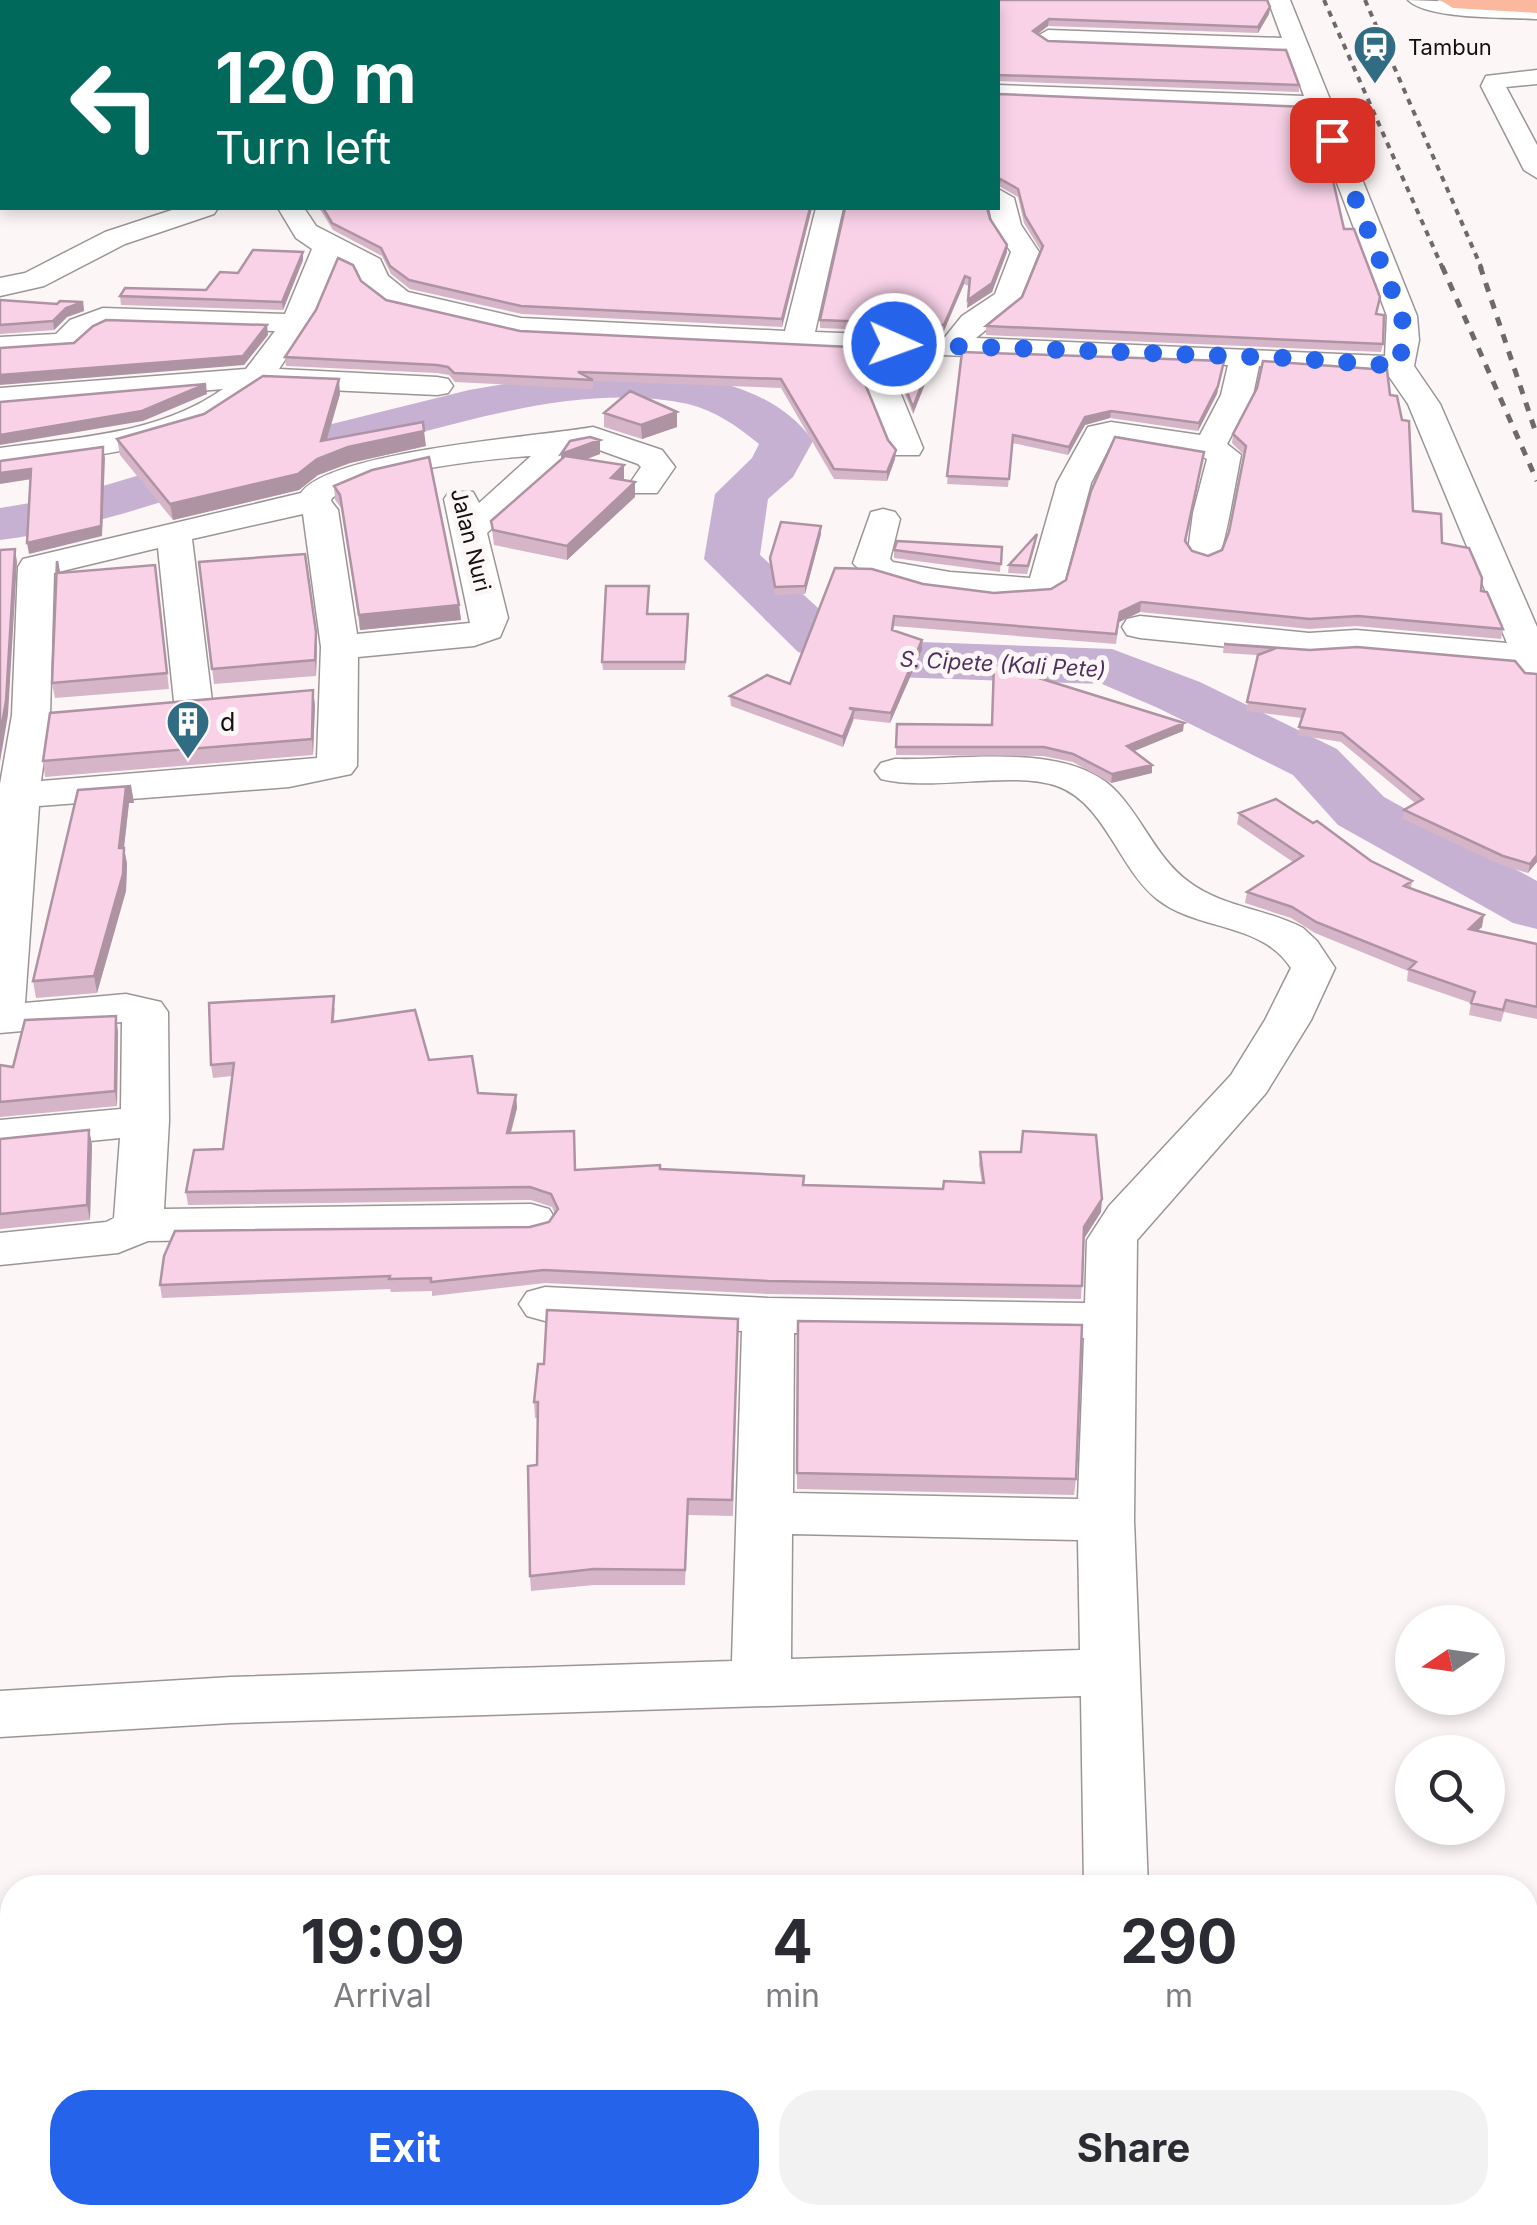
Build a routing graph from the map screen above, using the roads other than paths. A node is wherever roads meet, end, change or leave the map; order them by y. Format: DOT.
graph roads {
  1 [pos="1279,0"];
  2 [pos="1419,0"];
  3 [pos="1453,0"];
  4 [pos="1514,30"];
  5 [pos="1048,37"];
  6 [pos="1295,46"];
  7 [pos="1537,77"];
  8 [pos="1000,92"];
  9 [pos="1318,104"];
  10 [pos="1537,170"];
  11 [pos="1000,198"];
  12 [pos="198,210"];
  13 [pos="292,210"];
  14 [pos="829,210"];
  15 [pos="327,246"];
  16 [pos="0,287"];
  17 [pos="295,323"];
  18 [pos="797,341"];
  19 [pos="864,343"];
  20 [pos="0,346"];
  21 [pos="954,346"];
  22 [pos="1245,356"];
  23 [pos="1398,366"];
  24 [pos="257,377"];
  25 [pos="436,386"];
  26 [pos="0,398"];
  27 [pos="544,446"];
  28 [pos="1211,446"];
  29 [pos="906,448"];
  30 [pos="461,457"];
  31 [pos="0,458"];
  32 [pos="645,486"];
  33 [pos="312,504"];
  34 [pos="884,519"];
  35 [pos="470,530"];
  36 [pos="174,536"];
  37 [pos="1206,550"];
  38 [pos="19,585"];
  39 [pos="1140,627"];
  40 [pos="340,647"];
  41 [pos="1534,663"];
  42 [pos="194,701"];
  43 [pos="895,771"];
  44 [pos="10,796"];
  45 [pos="0,1019"];
  46 [pos="145,1120"];
  47 [pos="0,1135"];
  48 [pos="531,1220"];
  49 [pos="138,1225"];
  50 [pos="0,1249"];
  51 [pos="545,1304"];
  52 [pos="768,1314"];
  53 [pos="1111,1321"];
  54 [pos="766,1513"];
  55 [pos="1106,1520"];
  56 [pos="1108,1672"];
  57 [pos="761,1684"];
  58 [pos="0,1714"];
  59 [pos="1116,1875"];
  1 -- 6 [label="street"];
  2 -- 4 [label="street"];
  3 -- 4 [label="main road"];
  5 -- 6 [label="street"];
  6 -- 9 [label="street"];
  7 -- 10 [label="street"];
  8 -- 9 [label="street"];
  9 -- 23 [label="street"];
  11 -- 21 [label="street"];
  12 -- 16 [label="street"];
  13 -- 15 [label="street"];
  14 -- 18 [label="street"];
  15 -- 17 [label="street"];
  15 -- 18 [label="street"];
  17 -- 20 [label="street"];
  17 -- 24 [label="street"];
  18 -- 19 [label="street"];
  19 -- 21 [label="street"];
  19 -- 29 [label="street"];
  21 -- 22 [label="street"];
  22 -- 23 [label="street"];
  22 -- 28 [label="street"];
  23 -- 41 [label="street"];
  24 -- 25 [label="street"];
  24 -- 26 [label="street"];
  24 -- 31 [label="street"];
  27 -- 30 [label="street"];
  27 -- 32 [label="street"];
  27 -- 35 [label="street"];
  28 -- 34 [label="street"];
  28 -- 37 [label="street"];
  30 -- 33 [label="street"];
  30 -- 35 [label="street, Jalan Nuri"];
  33 -- 36 [label="street"];
  33 -- 40 [label="street"];
  35 -- 40 [label="street, Jalan Nuri"];
  36 -- 38 [label="street"];
  36 -- 42 [label="street"];
  38 -- 44 [label="street"];
  39 -- 41 [label="street"];
  40 -- 44 [label="street"];
  43 -- 53 [label="street"];
  44 -- 45 [label="street"];
  45 -- 46 [label="street"];
  46 -- 47 [label="street"];
  46 -- 49 [label="street"];
  48 -- 49 [label="street"];
  49 -- 50 [label="street"];
  51 -- 52 [label="street"];
  52 -- 53 [label="street"];
  52 -- 54 [label="street"];
  53 -- 55 [label="street"];
  54 -- 55 [label="street"];
  54 -- 57 [label="street"];
  55 -- 56 [label="street"];
  56 -- 57 [label="street"];
  56 -- 59 [label="street"];
  57 -- 58 [label="street"];
}
